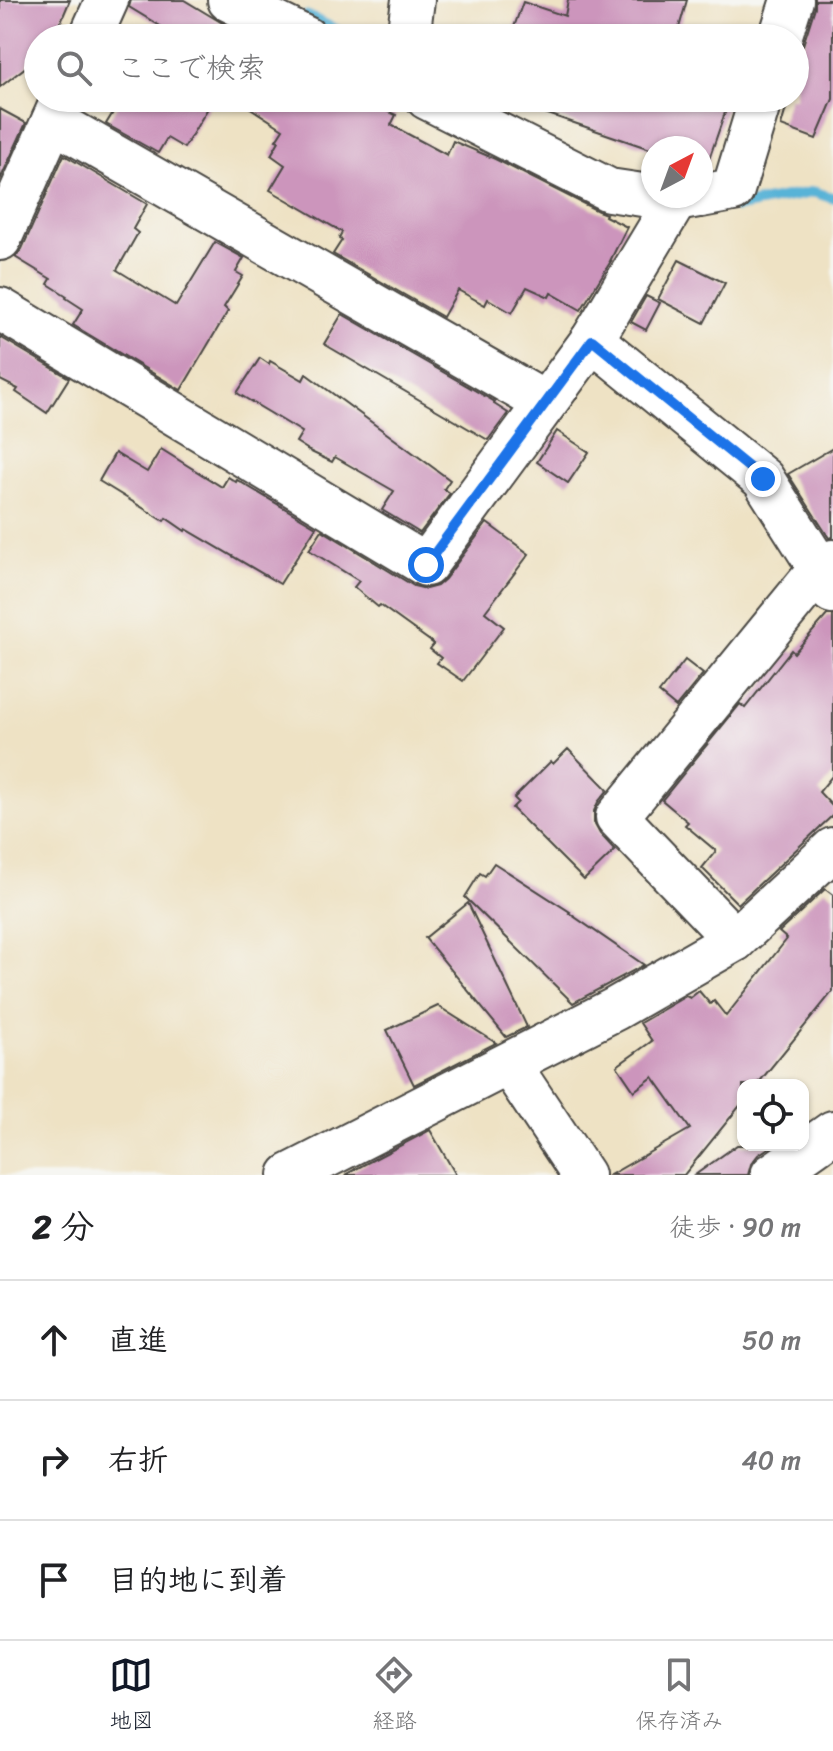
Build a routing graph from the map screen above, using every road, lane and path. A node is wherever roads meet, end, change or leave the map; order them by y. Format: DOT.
graph roads {
  1 [pos="107,0"];
  2 [pos="229,0"];
  3 [pos="413,0"];
  4 [pos="792,0"];
  5 [pos="96,24"];
  6 [pos="278,24"];
  7 [pos="410,24"];
  8 [pos="784,24"];
  9 [pos="57,112"];
  10 [pos="63,112"];
  11 [pos="455,112"];
  12 [pos="757,112"];
  13 [pos="641,193"];
  14 [pos="713,193"];
  15 [pos="684,208"];
  16 [pos="0,239"];
  17 [pos="0,309"];
  18 [pos="592,340"];
  19 [pos="545,403"];
  20 [pos="829,574"];
  21 [pos="829,860"];
  22 [pos="735,940"];
  23 [pos="509,1064"];
  24 [pos="833,1132"];
  25 [pos="290,1175"];
  26 [pos="583,1175"];
  27 [pos="772,1175"];
  1 -- 5 [label="street"];
  2 -- 6 [label="street"];
  3 -- 7 [label="street"];
  4 -- 8 [label="street"];
  9 -- 16 [label="street"];
  10 -- 19 [label="street"];
  11 -- 13 [label="street"];
  12 -- 14 [label="street"];
  15 -- 18 [label="street"];
  17 -- 19 [label="street"];
  18 -- 19 [label="street"];
  18 -- 20 [label="street"];
  20 -- 22 [label="street"];
  21 -- 22 [label="street"];
  22 -- 23 [label="street"];
  23 -- 25 [label="street"];
  23 -- 26 [label="street"];
  24 -- 27 [label="street"];
}
